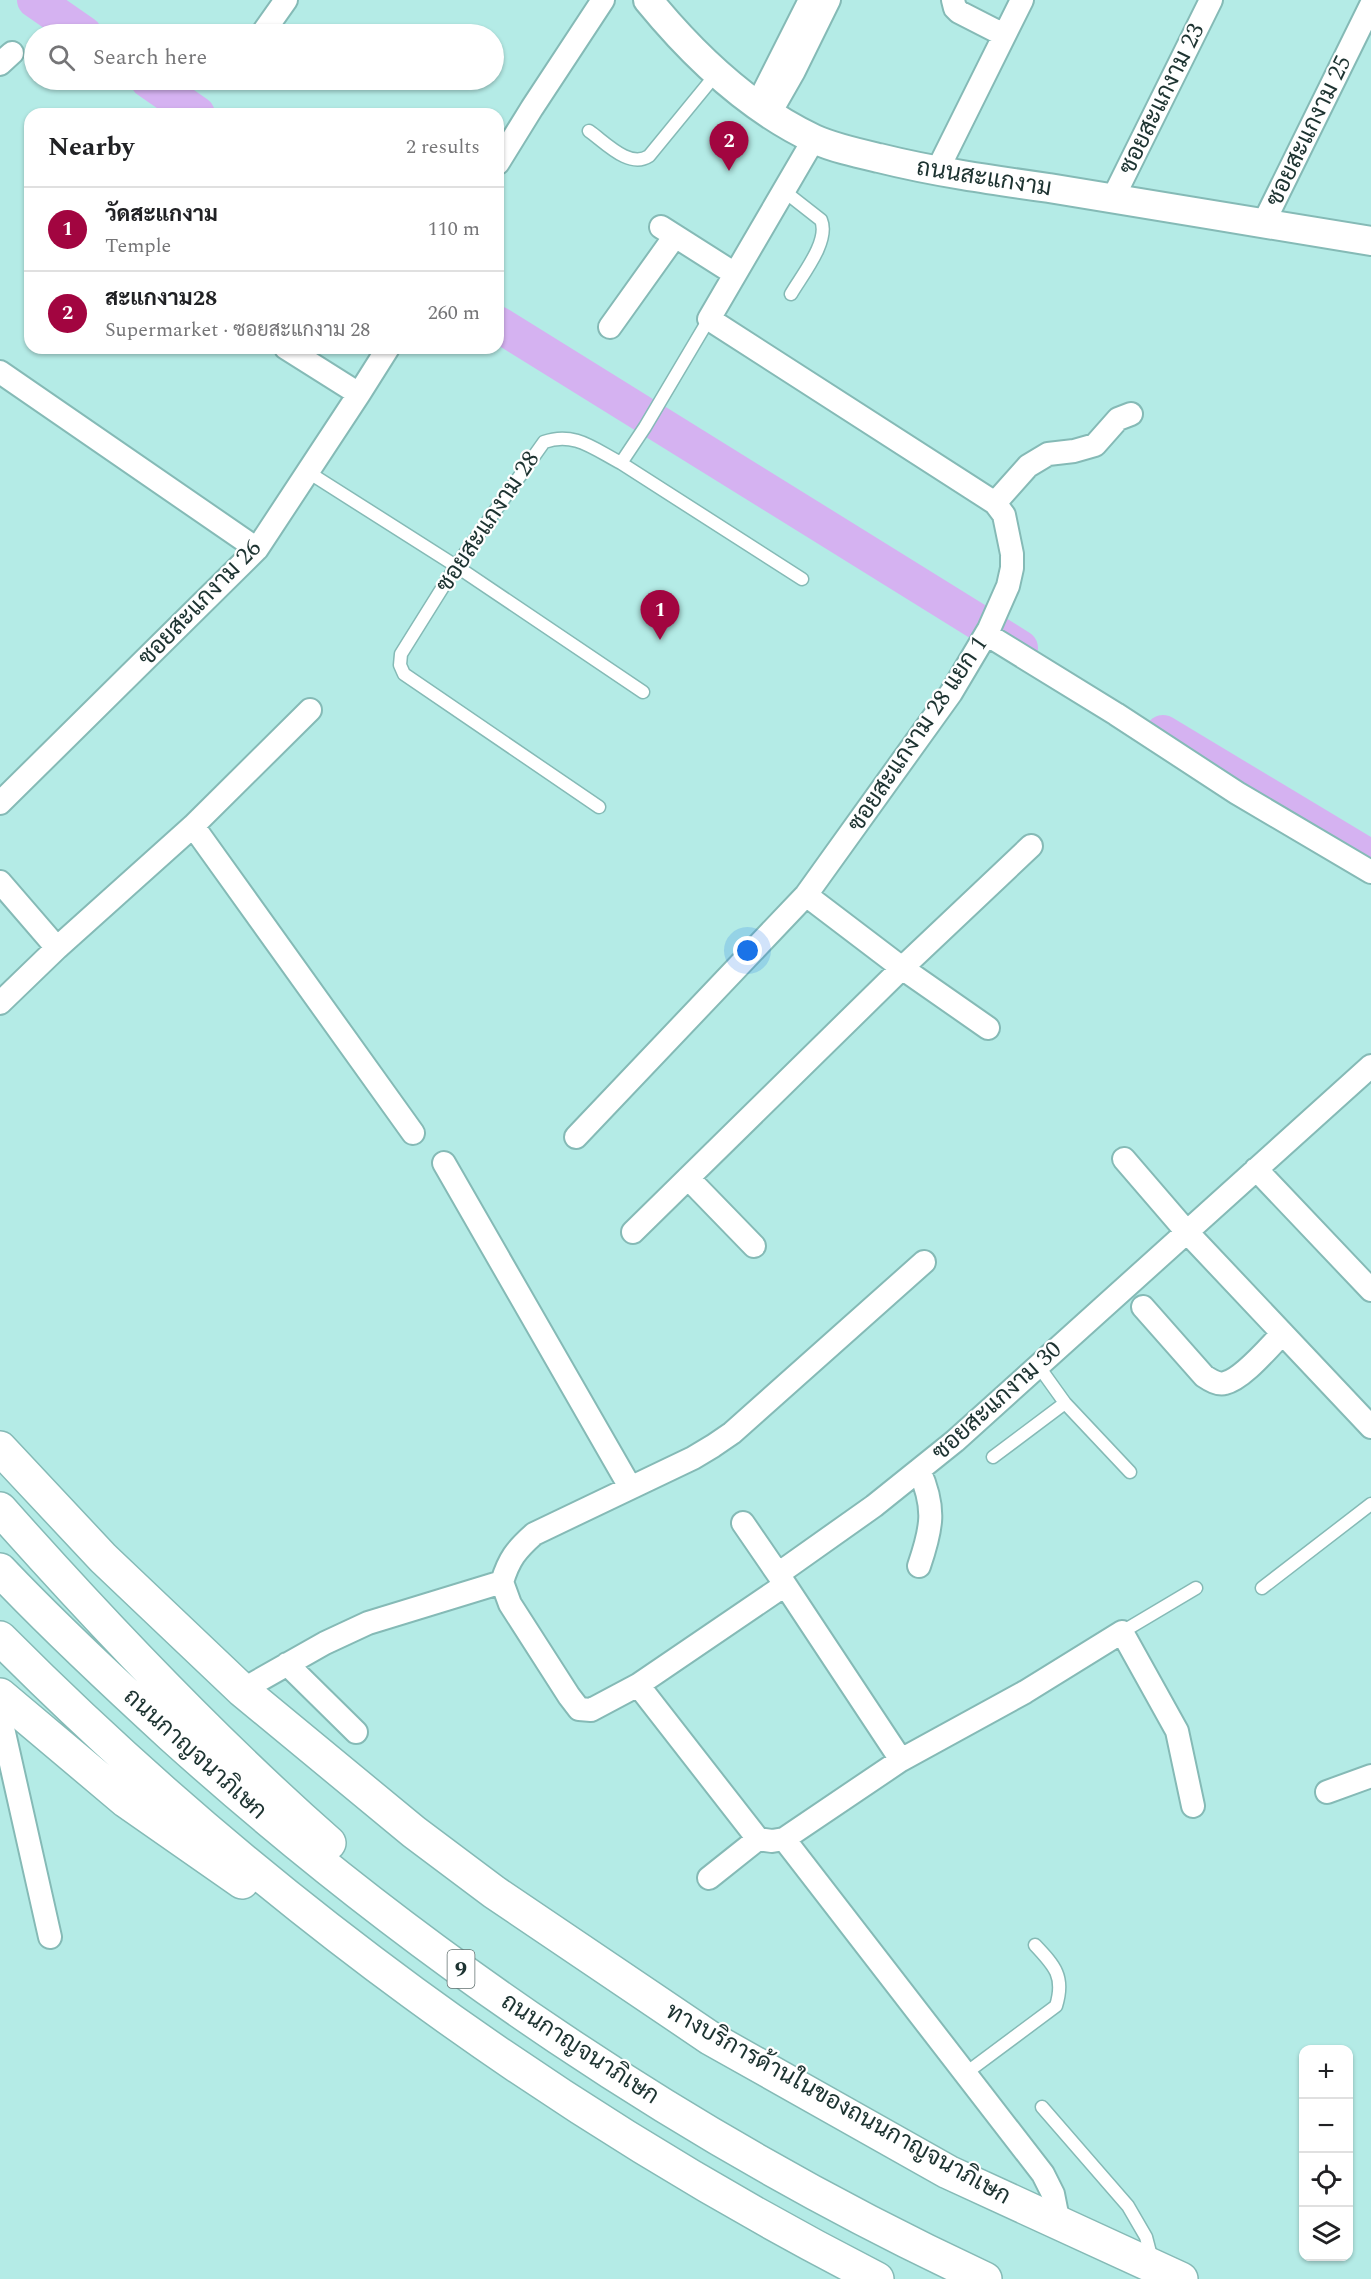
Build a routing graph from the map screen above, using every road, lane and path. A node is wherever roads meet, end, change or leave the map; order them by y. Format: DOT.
graph roads {
  1 [pos="286,0"];
  2 [pos="603,0"];
  3 [pos="648,0"];
  4 [pos="810,0"];
  5 [pos="829,0"];
  6 [pos="953,0"];
  7 [pos="1022,0"];
  8 [pos="1211,0"];
  9 [pos="1371,5"];
  10 [pos="269,24"];
  11 [pos="1005,35"];
  12 [pos="717,73"];
  13 [pos="763,109"];
  14 [pos="589,131"];
  15 [pos="814,139"];
  16 [pos="504,153"];
  17 [pos="936,171"];
  18 [pos="784,191"];
  19 [pos="1113,198"];
  20 [pos="1263,224"];
  21 [pos="1371,241"];
  22 [pos="735,274"];
  23 [pos="791,294"];
  24 [pos="709,319"];
  25 [pos="610,327"];
  26 [pos="296,354"];
  27 [pos="383,354"];
  28 [pos="0,372"];
  29 [pos="359,394"];
  30 [pos="1131,414"];
  31 [pos="621,463"];
  32 [pos="308,472"];
  33 [pos="995,503"];
  34 [pos="257,549"];
  35 [pos="456,566"];
  36 [pos="801,579"];
  37 [pos="987,632"];
  38 [pos="643,692"];
  39 [pos="310,710"];
  40 [pos="0,803"];
  41 [pos="598,807"];
  42 [pos="193,826"];
  43 [pos="1031,846"];
  44 [pos="1371,872"];
  45 [pos="0,882"];
  46 [pos="806,895"];
  47 [pos="57,948"];
  48 [pos="902,968"];
  49 [pos="0,1003"];
  50 [pos="988,1028"];
  51 [pos="1371,1066"];
  52 [pos="413,1133"];
  53 [pos="576,1137"];
  54 [pos="1124,1159"];
  55 [pos="444,1163"];
  56 [pos="1256,1169"];
  57 [pos="688,1178"];
  58 [pos="1186,1231"];
  59 [pos="633,1232"];
  60 [pos="754,1246"];
  61 [pos="924,1262"];
  62 [pos="1371,1290"];
  63 [pos="1143,1307"];
  64 [pos="1282,1334"];
  65 [pos="1037,1364"];
  66 [pos="1065,1403"];
  67 [pos="1371,1427"];
  68 [pos="0,1448"];
  69 [pos="993,1457"];
  70 [pos="919,1470"];
  71 [pos="1130,1472"];
  72 [pos="630,1487"];
  73 [pos="1371,1504"];
  74 [pos="0,1509"];
  75 [pos="743,1523"];
  76 [pos="919,1566"];
  77 [pos="0,1570"];
  78 [pos="782,1579"];
  79 [pos="502,1582"];
  80 [pos="1196,1588"];
  81 [pos="1262,1588"];
  82 [pos="1122,1632"];
  83 [pos="0,1638"];
  84 [pos="287,1664"];
  85 [pos="638,1685"];
  86 [pos="242,1690"];
  87 [pos="0,1695"];
  88 [pos="0,1715"];
  89 [pos="356,1732"];
  90 [pos="901,1760"];
  91 [pos="1371,1776"];
  92 [pos="1327,1792"];
  93 [pos="1193,1806"];
  94 [pos="759,1839"];
  95 [pos="784,1839"];
  96 [pos="709,1878"];
  97 [pos="50,1937"];
  98 [pos="1035,1945"];
  99 [pos="400,1984"];
  100 [pos="512,2005"];
  101 [pos="966,2073"];
  102 [pos="1042,2107"];
  103 [pos="1059,2224"];
  104 [pos="1168,2273"];
  105 [pos="877,2279"];
  106 [pos="985,2279"];
  1 -- 10 [label="street"];
  2 -- 16 [label="street"];
  3 -- 12 [label="street, ถนนสะแกงาม"];
  4 -- 13 [label="street"];
  5 -- 13 [label="street"];
  6 -- 11 [label="street"];
  7 -- 11 [label="street"];
  8 -- 19 [label="street, ซอยสะแกงาม 23"];
  9 -- 20 [label="street, ซอยสะแกงาม 25"];
  11 -- 17 [label="street"];
  12 -- 13 [label="street, ถนนสะแกงาม"];
  12 -- 14 [label="lane"];
  13 -- 15 [label="street, ถนนสะแกงาม"];
  15 -- 17 [label="street, ถนนสะแกงาม"];
  15 -- 18 [label="street"];
  17 -- 19 [label="street, ถนนสะแกงาม"];
  18 -- 22 [label="street"];
  18 -- 23 [label="lane"];
  19 -- 20 [label="street, ถนนสะแกงาม"];
  20 -- 21 [label="street, ถนนสะแกงาม"];
  22 -- 24 [label="street"];
  22 -- 25 [label="street"];
  24 -- 31 [label="lane"];
  24 -- 33 [label="street"];
  26 -- 29 [label="street"];
  27 -- 29 [label="street, ซอยสะแกงาม 26"];
  28 -- 34 [label="street"];
  29 -- 32 [label="street, ซอยสะแกงาม 26"];
  30 -- 33 [label="street"];
  31 -- 35 [label="lane, ซอยสะแกงาม 28"];
  31 -- 36 [label="lane, ซอยสะแกงาม 28"];
  32 -- 34 [label="street, ซอยสะแกงาม 26"];
  32 -- 35 [label="lane"];
  33 -- 37 [label="street, ซอยสะแกงาม 28 แยก 1"];
  34 -- 40 [label="street, ซอยสะแกงาม 26"];
  35 -- 38 [label="lane"];
  35 -- 41 [label="lane, ซอยสะแกงาม 28"];
  37 -- 44 [label="street"];
  37 -- 46 [label="street, ซอยสะแกงาม 28 แยก 1"];
  39 -- 42 [label="street"];
  42 -- 47 [label="street"];
  42 -- 52 [label="street"];
  43 -- 48 [label="street"];
  45 -- 47 [label="street"];
  46 -- 48 [label="street"];
  46 -- 53 [label="street, ซอยสะแกงาม 28 แยก 1"];
  47 -- 49 [label="street"];
  48 -- 50 [label="street"];
  48 -- 57 [label="street"];
  51 -- 56 [label="street, ซอยสะแกงาม 30"];
  54 -- 58 [label="street"];
  55 -- 72 [label="street"];
  56 -- 58 [label="street, ซอยสะแกงาม 30"];
  56 -- 62 [label="street"];
  57 -- 59 [label="street"];
  57 -- 60 [label="street"];
  58 -- 64 [label="street"];
  58 -- 65 [label="street, ซอยสะแกงาม 30"];
  61 -- 72 [label="street"];
  63 -- 64 [label="street"];
  64 -- 67 [label="street"];
  65 -- 66 [label="lane"];
  65 -- 70 [label="street, ซอยสะแกงาม 30"];
  66 -- 69 [label="lane"];
  66 -- 71 [label="lane"];
  68 -- 86 [label="main road, ทางบริการด้านในของถนนกาญจนาภิเษก"];
  70 -- 76 [label="street"];
  70 -- 78 [label="street, ซอยสะแกงาม 30"];
  72 -- 79 [label="street"];
  73 -- 81 [label="lane"];
  74 -- 100 [label="main road"];
  75 -- 78 [label="street"];
  77 -- 100 [label="main road, ถนนกาญจนาภิเษก / 9"];
  78 -- 85 [label="street, ซอยสะแกงาม 30"];
  78 -- 90 [label="street"];
  79 -- 84 [label="street"];
  79 -- 85 [label="street, ซอยสะแกงาม 30"];
  80 -- 82 [label="lane"];
  82 -- 90 [label="street"];
  82 -- 93 [label="street"];
  83 -- 99 [label="main road, ถนนกาญจนาภิเษก / 9"];
  84 -- 86 [label="street"];
  84 -- 89 [label="street"];
  85 -- 94 [label="street"];
  86 -- 103 [label="main road, ทางบริการด้านในของถนนกาญจนาภิเษก"];
  87 -- 99 [label="main road"];
  88 -- 97 [label="street"];
  90 -- 95 [label="street"];
  91 -- 92 [label="street"];
  94 -- 95 [label="street"];
  94 -- 96 [label="street"];
  95 -- 101 [label="street"];
  98 -- 101 [label="lane"];
  99 -- 105 [label="main road, ถนนกาญจนาภิเษก / 9"];
  100 -- 106 [label="main road, ถนนกาญจนาภิเษก / 9"];
  101 -- 103 [label="street"];
  102 -- 104 [label="lane"];
  103 -- 104 [label="main road, ทางบริการด้านในของถนนกาญจนาภิเษก"];
}
